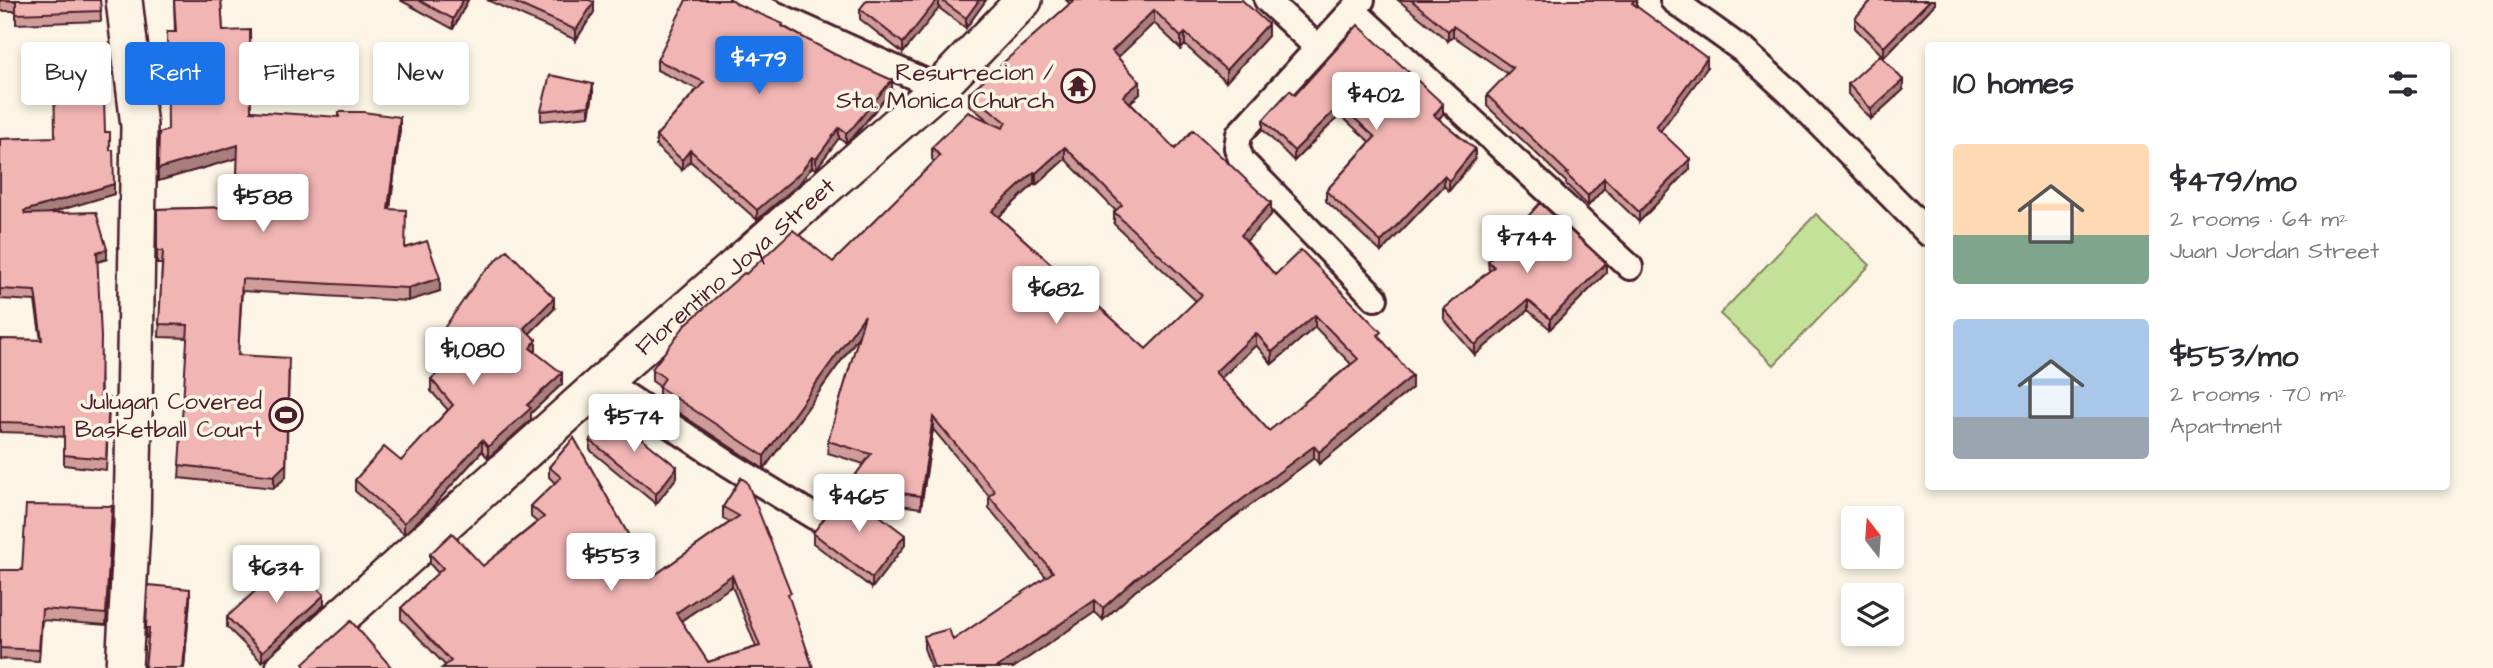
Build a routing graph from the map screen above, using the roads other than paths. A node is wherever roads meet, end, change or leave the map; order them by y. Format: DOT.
graph roads {
  1 [pos="124,0"];
  2 [pos="743,0"];
  3 [pos="1024,0"];
  4 [pos="1267,0"];
  5 [pos="1672,0"];
  6 [pos="1357,5"];
  7 [pos="1317,47"];
  8 [pos="939,88"];
  9 [pos="1925,230"];
  10 [pos="1630,267"];
  11 [pos="1375,298"];
  12 [pos="604,381"];
  13 [pos="815,517"];
  14 [pos="124,668"];
  15 [pos="284,668"];
  1 -- 14 [label="street"];
  2 -- 8 [label="street"];
  3 -- 8 [label="street, Florentino Joya Street"];
  4 -- 7 [label="street"];
  5 -- 9 [label="street"];
  6 -- 7 [label="street"];
  6 -- 10 [label="street"];
  7 -- 11 [label="street"];
  8 -- 12 [label="street, Florentino Joya Street"];
  12 -- 13 [label="street"];
  12 -- 15 [label="street, Florentino Joya Street"];
}
